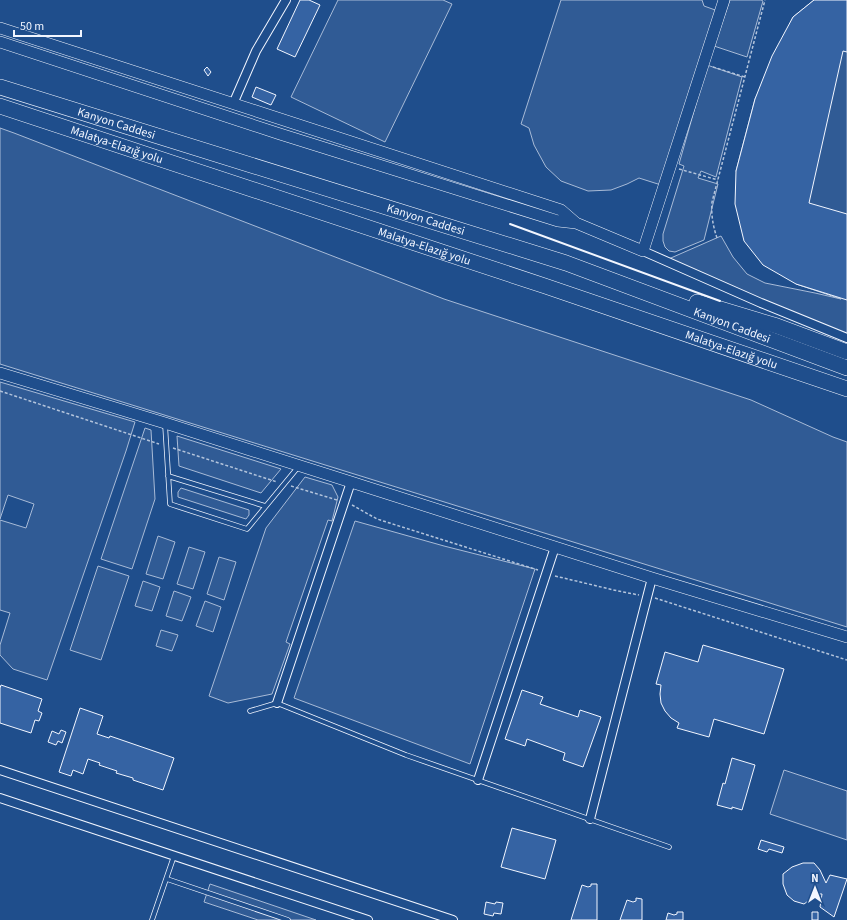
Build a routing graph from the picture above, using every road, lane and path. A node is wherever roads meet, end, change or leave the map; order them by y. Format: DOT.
graph roads {
  1 [pos="286,0"];
  2 [pos="724,0"];
  3 [pos="761,0"];
  4 [pos="765,0"];
  5 [pos="765,3"];
  6 [pos="0,28"];
  7 [pos="0,42"];
  8 [pos="703,64"];
  9 [pos="745,77"];
  10 [pos="0,87"];
  11 [pos="233,104"];
  12 [pos="0,106"];
  13 [pos="670,167"];
  14 [pos="718,180"];
  15 [pos="576,223"];
  16 [pos="717,238"];
  17 [pos="643,251"];
  18 [pos="570,264"];
  19 [pos="847,338"];
  20 [pos="847,352"];
  21 [pos="847,368"];
  22 [pos="0,374"];
  23 [pos="824,381"];
  24 [pos="847,389"];
  25 [pos="0,391"];
  26 [pos="847,394"];
  27 [pos="165,423"];
  28 [pos="166,446"];
  29 [pos="299,465"];
  30 [pos="168,476"];
  31 [pos="351,482"];
  32 [pos="284,484"];
  33 [pos="344,502"];
  34 [pos="265,506"];
  35 [pos="555,547"];
  36 [pos="546,573"];
  37 [pos="652,578"];
  38 [pos="648,597"];
  39 [pos="847,636"];
  40 [pos="847,660"];
  41 [pos="277,703"];
  42 [pos="250,711"];
  43 [pos="0,770"];
  44 [pos="478,780"];
  45 [pos="0,798"];
  46 [pos="590,819"];
  47 [pos="669,847"];
  48 [pos="174,856"];
  49 [pos="167,879"];
  50 [pos="152,920"];
  51 [pos="288,920"];
  52 [pos="368,920"];
  53 [pos="452,920"];
  1 -- 11 [label="street"];
  2 -- 8 [label="street"];
  3 -- 5 [label="path"];
  4 -- 5 [label="path"];
  5 -- 9 [label="path"];
  6 -- 11 [label="street"];
  7 -- 15 [label="street"];
  8 -- 9 [label="path"];
  8 -- 13 [label="street"];
  9 -- 14 [label="path"];
  10 -- 18 [label="highway, Kanyon Caddesi"];
  11 -- 15 [label="street"];
  12 -- 23 [label="highway, Malatya-Elazığ yolu"];
  13 -- 14 [label="path"];
  13 -- 17 [label="street"];
  14 -- 16 [label="path"];
  15 -- 17 [label="street"];
  17 -- 19 [label="street"];
  18 -- 20 [label="highway"];
  18 -- 21 [label="highway, Kanyon Caddesi"];
  22 -- 27 [label="street"];
  23 -- 24 [label="highway, Malatya-Elazığ yolu"];
  23 -- 26 [label="highway"];
  25 -- 28 [label="path"];
  27 -- 28 [label="lane"];
  27 -- 29 [label="street"];
  28 -- 30 [label="lane"];
  28 -- 32 [label="path"];
  29 -- 31 [label="street"];
  29 -- 32 [label="lane"];
  30 -- 34 [label="lane"];
  30 -- 34 [label="lane"];
  31 -- 33 [label="street"];
  31 -- 35 [label="street"];
  32 -- 33 [label="path"];
  32 -- 34 [label="lane"];
  33 -- 36 [label="path"];
  33 -- 41 [label="street"];
  35 -- 36 [label="street"];
  35 -- 37 [label="street"];
  36 -- 38 [label="path"];
  36 -- 44 [label="street"];
  37 -- 38 [label="street"];
  37 -- 39 [label="street"];
  38 -- 40 [label="path"];
  38 -- 46 [label="street"];
  41 -- 42 [label="lane"];
  41 -- 44 [label="lane"];
  43 -- 53 [label="street"];
  44 -- 46 [label="lane"];
  45 -- 48 [label="street"];
  46 -- 47 [label="lane"];
  48 -- 49 [label="lane"];
  48 -- 52 [label="street"];
  49 -- 50 [label="lane"];
  49 -- 51 [label="lane"];
}
